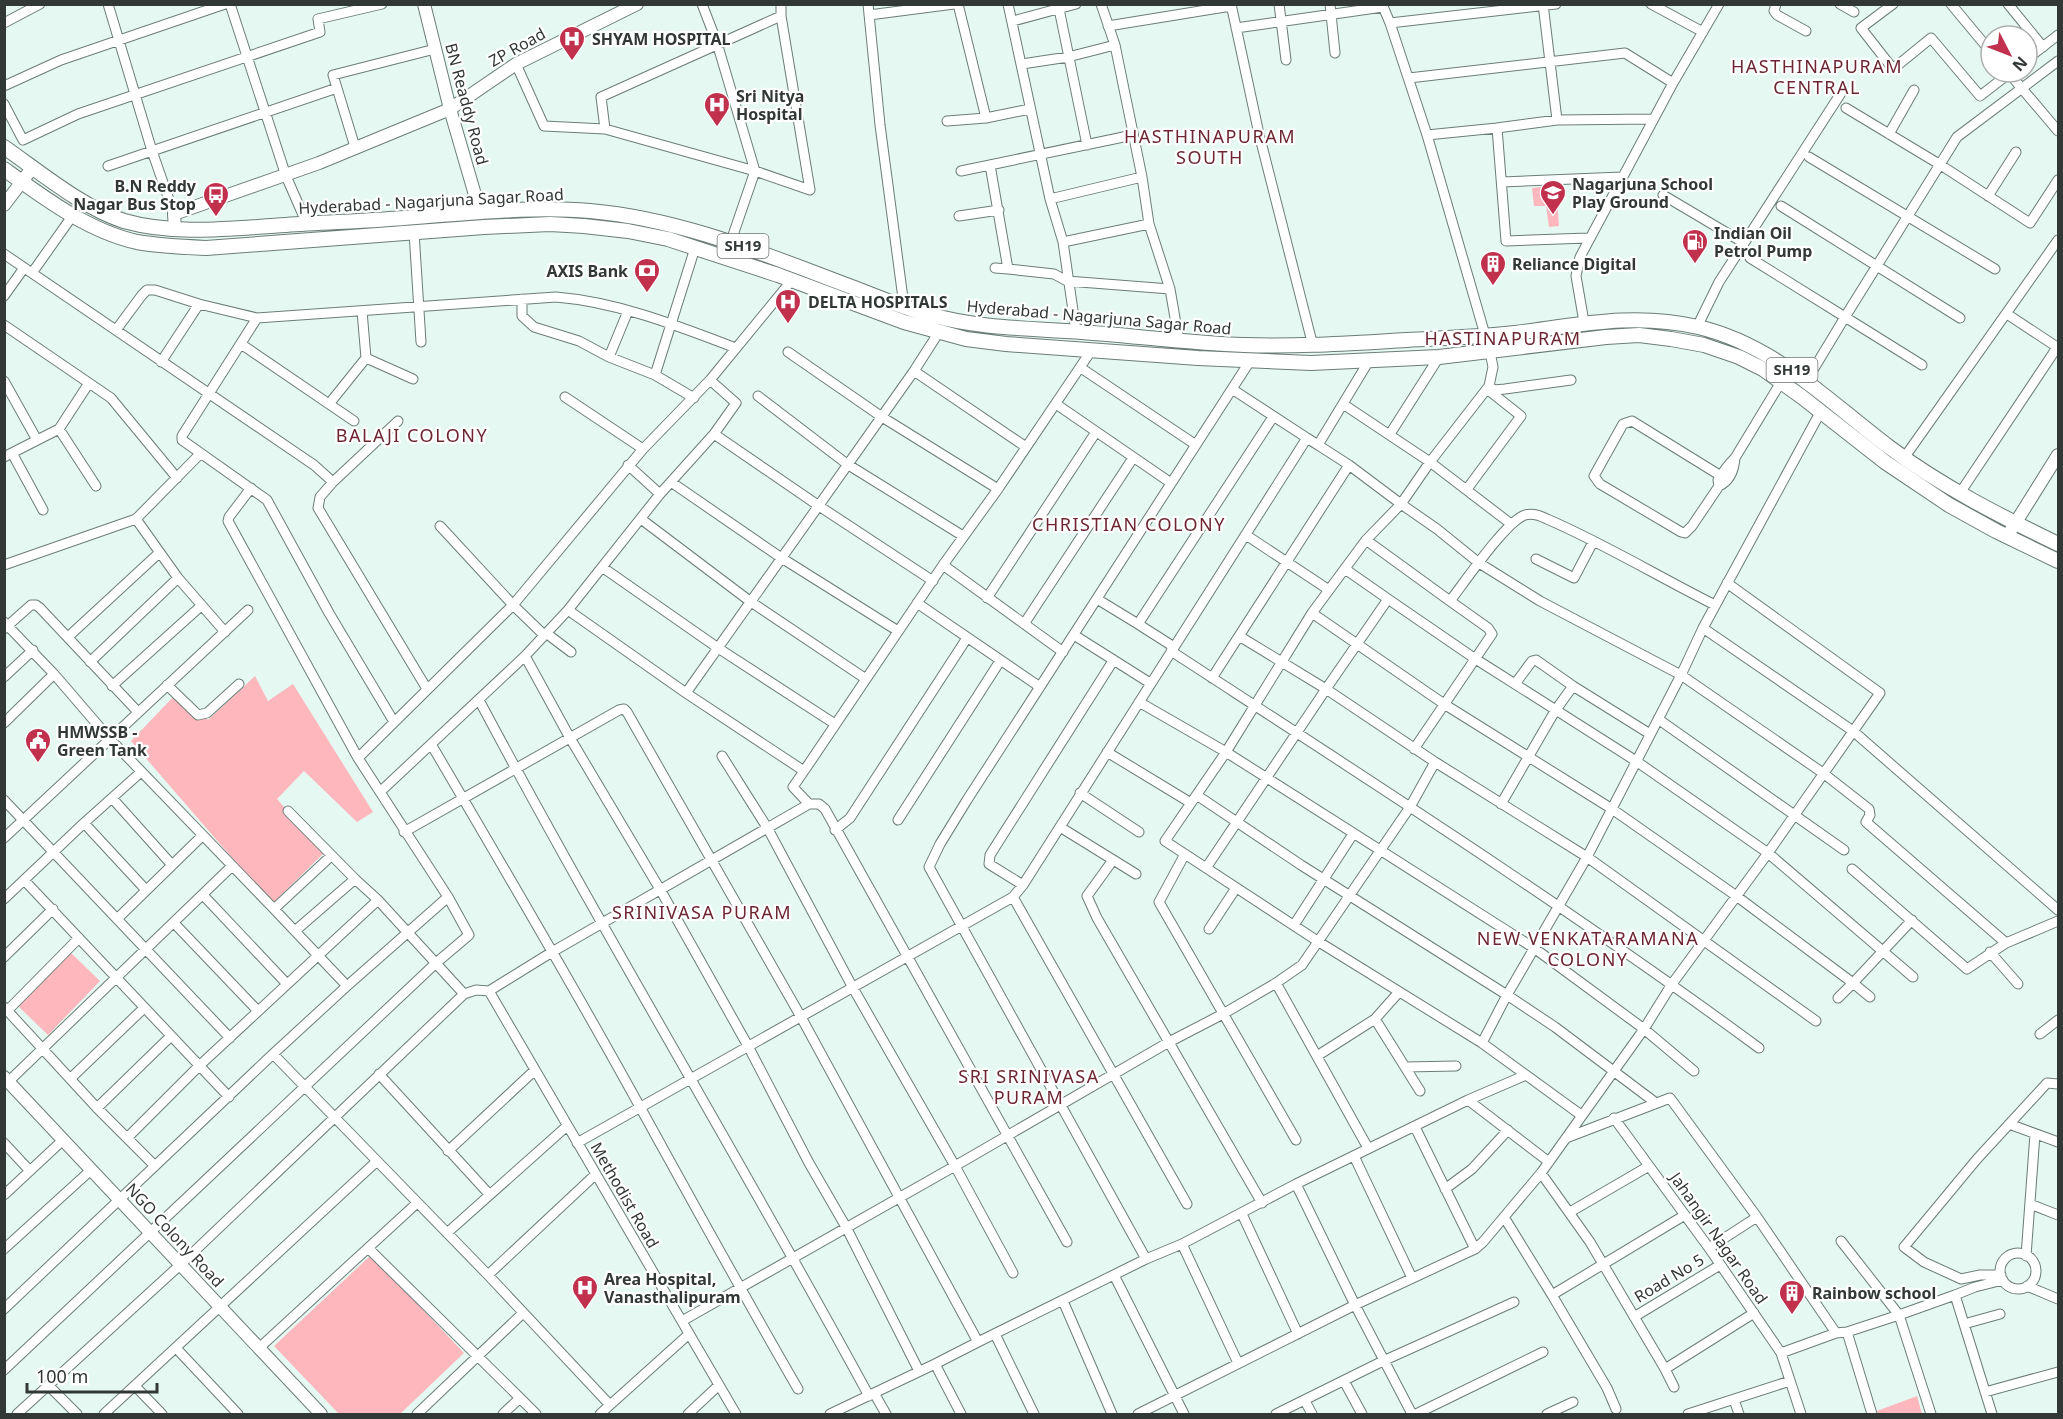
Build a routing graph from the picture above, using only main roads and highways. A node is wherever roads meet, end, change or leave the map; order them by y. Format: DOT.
graph roads {
  1 [pos="7,151"];
  2 [pos="4,169"];
  3 [pos="25,172"];
  4 [pos="377,220"];
  5 [pos="375,235"];
  6 [pos="2058,544"];
  7 [pos="2058,561"];
  1 -- 3 [label="main road, Hyderabad - Nagarjuna Sagar Road / SH19"];
  2 -- 3 [label="main road, Hyderabad - Nagarjuna Sagar Road / SH19"];
  3 -- 4 [label="main road, Hyderabad - Nagarjuna Sagar Road / SH19"];
  3 -- 5 [label="main road, Hyderabad - Nagarjuna Sagar Road / SH19"];
  4 -- 5 [label="main road"];
  4 -- 6 [label="main road, Hyderabad - Nagarjuna Sagar Road / SH19"];
  5 -- 7 [label="main road, Hyderabad - Nagarjuna Sagar Road / SH19"];
}
